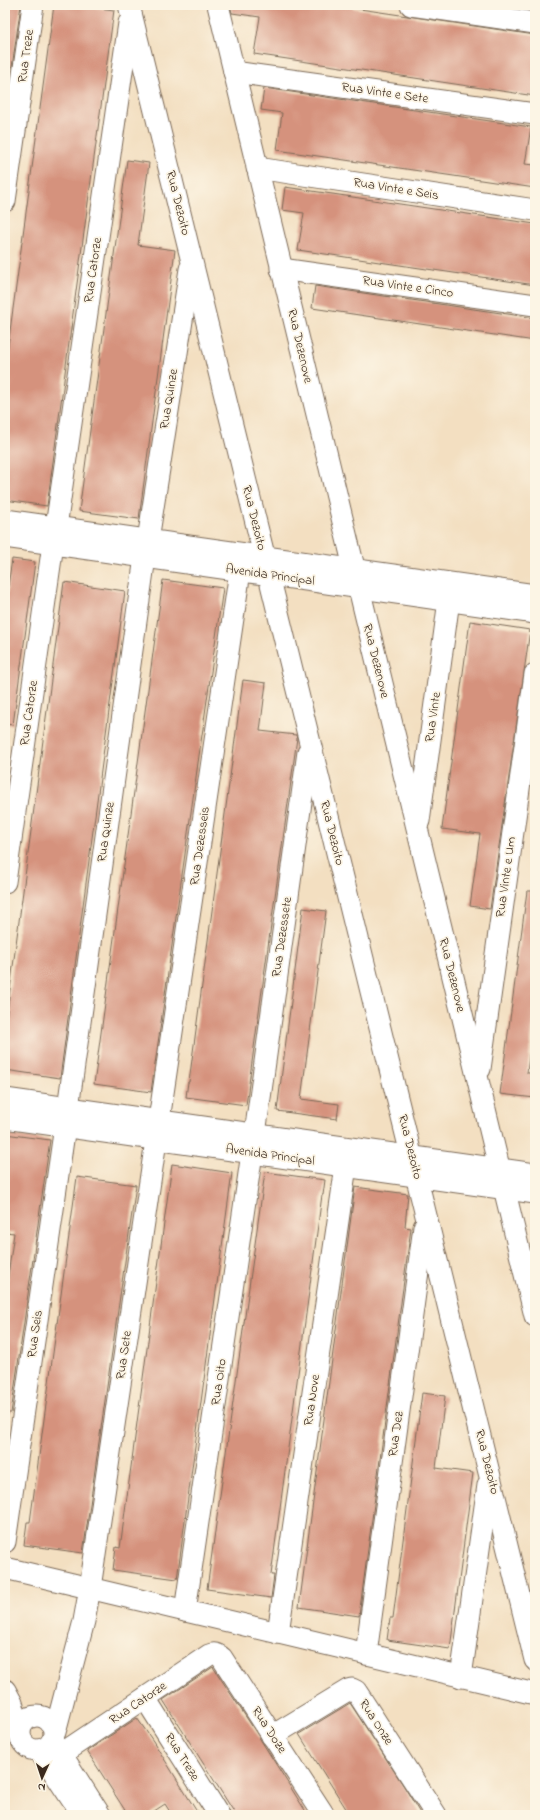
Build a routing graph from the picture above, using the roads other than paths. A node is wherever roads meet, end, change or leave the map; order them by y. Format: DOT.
graph roads {
  1 [pos="33,5"];
  2 [pos="218,5"];
  3 [pos="411,5"];
  4 [pos="130,9"];
  5 [pos="535,23"];
  6 [pos="234,72"];
  7 [pos="535,114"];
  8 [pos="257,168"];
  9 [pos="5,201"];
  10 [pos="535,210"];
  11 [pos="191,259"];
  12 [pos="281,269"];
  13 [pos="535,305"];
  14 [pos="5,520"];
  15 [pos="54,536"];
  16 [pos="5,537"];
  17 [pos="146,549"];
  18 [pos="266,565"];
  19 [pos="240,571"];
  20 [pos="356,578"];
  21 [pos="535,594"];
  22 [pos="449,600"];
  23 [pos="535,613"];
  24 [pos="535,674"];
  25 [pos="310,741"];
  26 [pos="418,833"];
  27 [pos="5,882"];
  28 [pos="478,1081"];
  29 [pos="5,1099"];
  30 [pos="66,1117"];
  31 [pos="5,1118"];
  32 [pos="158,1130"];
  33 [pos="254,1143"];
  34 [pos="346,1166"];
  35 [pos="414,1166"];
  36 [pos="499,1168"];
  37 [pos="535,1174"];
  38 [pos="504,1188"];
  39 [pos="535,1193"];
  40 [pos="426,1214"];
  41 [pos="535,1316"];
  42 [pos="490,1474"];
  43 [pos="5,1542"];
  44 [pos="5,1568"];
  45 [pos="90,1588"];
  46 [pos="185,1611"];
  47 [pos="278,1633"];
  48 [pos="366,1654"];
  49 [pos="210,1655"];
  50 [pos="535,1660"];
  51 [pos="461,1677"];
  52 [pos="535,1694"];
  53 [pos="9,1697"];
  54 [pos="145,1698"];
  55 [pos="62,1704"];
  56 [pos="32,1720"];
  57 [pos="272,1736"];
  58 [pos="53,1743"];
  59 [pos="82,1815"];
  60 [pos="100,1815"];
  61 [pos="219,1815"];
  62 [pos="324,1815"];
  63 [pos="436,1815"];
  1 -- 9 [label="street, Rua Treze"];
  2 -- 6 [label="street, Rua Dezenove"];
  3 -- 5 [label="street"];
  4 -- 11 [label="street, Rua Dezoito"];
  4 -- 15 [label="street, Rua Catorze"];
  6 -- 7 [label="street, Rua Vinte e Sete"];
  6 -- 8 [label="street, Rua Dezenove"];
  8 -- 10 [label="street, Rua Vinte e Seis"];
  8 -- 12 [label="street, Rua Dezenove"];
  11 -- 17 [label="street, Rua Quinze"];
  11 -- 18 [label="street, Rua Dezoito"];
  12 -- 13 [label="street, Rua Vinte e Cinco"];
  12 -- 20 [label="street, Rua Dezenove"];
  14 -- 15 [label="street, Avenida Principal"];
  15 -- 16 [label="street, Avenida Principal"];
  15 -- 17 [label="street, Avenida Principal"];
  15 -- 27 [label="street, Rua Catorze"];
  17 -- 18 [label="street, Avenida Principal"];
  17 -- 19 [label="street, Avenida Principal"];
  17 -- 30 [label="street, Rua Quinze"];
  18 -- 19 [label="street, Avenida Principal"];
  18 -- 20 [label="street, Avenida Principal"];
  18 -- 25 [label="street, Rua Dezoito"];
  19 -- 32 [label="street, Rua Dezesseis"];
  20 -- 21 [label="street, Avenida Principal"];
  20 -- 22 [label="street, Avenida Principal"];
  20 -- 26 [label="street, Rua Dezenove"];
  22 -- 23 [label="street, Avenida Principal"];
  22 -- 26 [label="street, Rua Vinte"];
  24 -- 28 [label="street, Rua Vinte e Um"];
  25 -- 33 [label="street, Rua Dezessete"];
  25 -- 35 [label="street, Rua Dezoito"];
  26 -- 28 [label="street, Rua Dezenove"];
  28 -- 36 [label="street, Rua Dezenove"];
  29 -- 30 [label="street, Avenida Principal"];
  30 -- 31 [label="street, Avenida Principal"];
  30 -- 32 [label="street, Avenida Principal"];
  30 -- 43 [label="street, Rua Seis"];
  32 -- 33 [label="street, Avenida Principal"];
  32 -- 45 [label="street, Rua Sete"];
  33 -- 34 [label="street, Avenida Principal"];
  33 -- 35 [label="street, Avenida Principal"];
  33 -- 46 [label="street, Rua Oito"];
  34 -- 35 [label="street, Avenida Principal"];
  34 -- 47 [label="street, Rua Nove"];
  35 -- 36 [label="street, Avenida Principal"];
  35 -- 38 [label="street, Avenida Principal"];
  35 -- 40 [label="street, Rua Dezoito"];
  36 -- 37 [label="street, Avenida Principal"];
  36 -- 38 [label="street, Rua Dezenove"];
  38 -- 39 [label="street, Avenida Principal"];
  38 -- 41 [label="street, Rua Dezenove"];
  40 -- 42 [label="street, Rua Dezoito"];
  40 -- 48 [label="street, Rua Dez"];
  42 -- 50 [label="street, Rua Dezoito"];
  42 -- 51 [label="street"];
  44 -- 45 [label="street"];
  45 -- 46 [label="street"];
  45 -- 55 [label="street, Rua Sete"];
  46 -- 47 [label="street"];
  47 -- 48 [label="street"];
  48 -- 51 [label="street"];
  49 -- 54 [label="street, Rua Catorze"];
  49 -- 57 [label="street, Rua Doze"];
  51 -- 52 [label="street"];
  53 -- 56 [label="street"];
  54 -- 58 [label="street, Rua Catorze"];
  54 -- 61 [label="street, Rua Treze"];
  55 -- 56 [label="street"];
  55 -- 58 [label="street, Rua Sete"];
  56 -- 58 [label="street"];
  56 -- 58 [label="street"];
  57 -- 62 [label="street, Rua Doze"];
  57 -- 63 [label="street, Rua Onze"];
  58 -- 59 [label="street"];
  58 -- 60 [label="street"];
}
